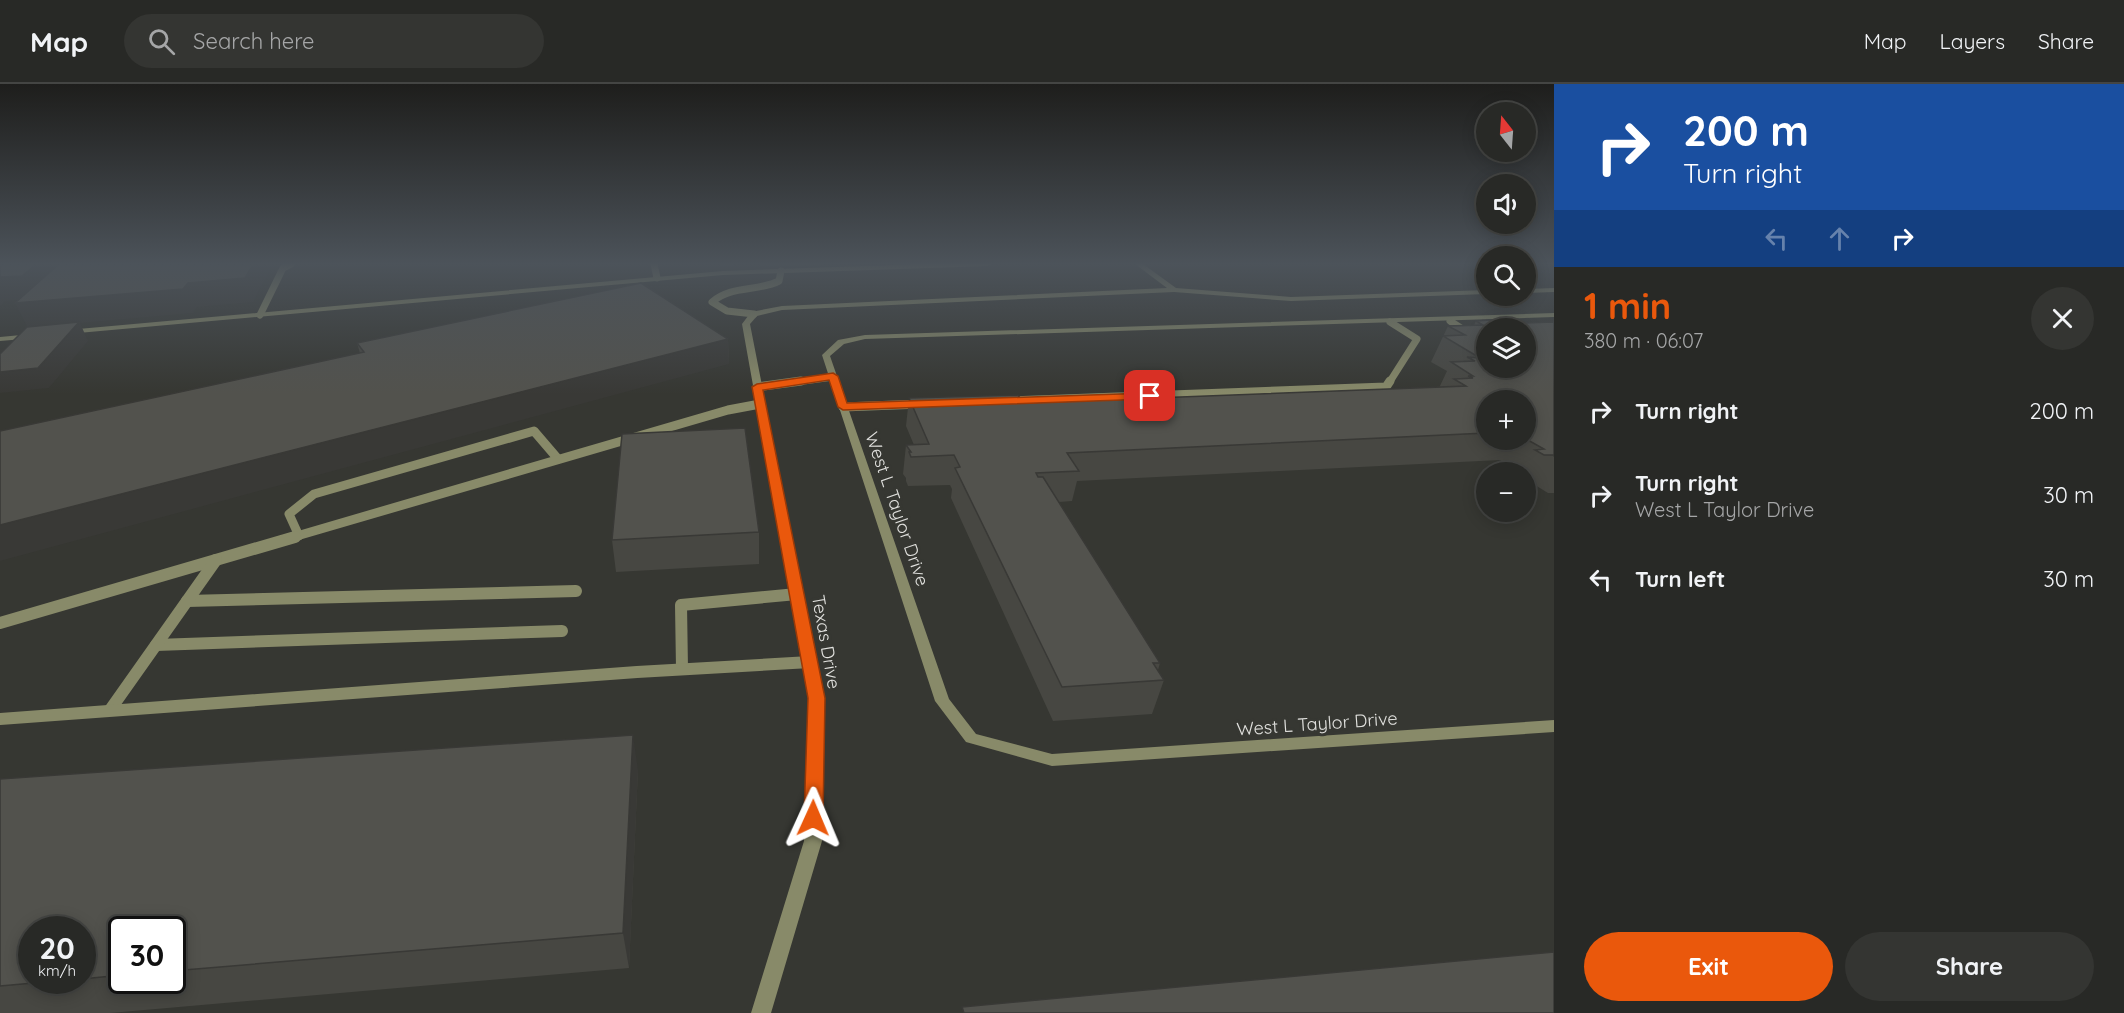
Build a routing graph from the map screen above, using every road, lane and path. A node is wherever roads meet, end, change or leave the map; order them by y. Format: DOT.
graph roads {
  1 [pos="264,307"];
  2 [pos="342,307"];
  3 [pos="721,307"];
  4 [pos="796,307"];
  5 [pos="754,314"];
  6 [pos="260,315"];
  7 [pos="1554,315"];
  8 [pos="1450,321"];
  9 [pos="1390,322"];
  10 [pos="63,333"];
  11 [pos="1476,333"];
  12 [pos="40,335"];
  13 [pos="0,339"];
  14 [pos="833,376"];
  15 [pos="757,387"];
  16 [pos="997,401"];
  17 [pos="760,404"];
  18 [pos="926,404"];
  19 [pos="843,407"];
  20 [pos="558,459"];
  21 [pos="299,536"];
  22 [pos="216,560"];
  23 [pos="576,591"];
  24 [pos="797,594"];
  25 [pos="187,601"];
  26 [pos="0,623"];
  27 [pos="562,632"];
  28 [pos="156,645"];
  29 [pos="810,662"];
  30 [pos="682,669"];
  31 [pos="110,710"];
  32 [pos="0,718"];
  33 [pos="1554,726"];
  34 [pos="761,1013"];
  1 -- 6 [label="lane"];
  2 -- 6 [label="street"];
  3 -- 5 [label="lane"];
  4 -- 5 [label="street"];
  5 -- 15 [label="street, Texas Drive"];
  6 -- 10 [label="street"];
  7 -- 8 [label="street, West L Taylor Drive"];
  8 -- 9 [label="street, West L Taylor Drive"];
  8 -- 11 [label="lane"];
  9 -- 14 [label="street, West L Taylor Drive"];
  9 -- 16 [label="lane"];
  12 -- 13 [label="street"];
  14 -- 15 [label="lane"];
  14 -- 19 [label="street, West L Taylor Drive"];
  15 -- 17 [label="street, Texas Drive"];
  17 -- 20 [label="lane"];
  17 -- 24 [label="street, Texas Drive"];
  18 -- 19 [label="lane"];
  19 -- 33 [label="street, West L Taylor Drive"];
  20 -- 21 [label="lane"];
  20 -- 21 [label="lane"];
  21 -- 22 [label="lane"];
  22 -- 25 [label="lane"];
  22 -- 26 [label="lane"];
  23 -- 25 [label="lane"];
  24 -- 29 [label="street, Texas Drive"];
  24 -- 30 [label="lane"];
  25 -- 28 [label="lane"];
  27 -- 28 [label="lane"];
  28 -- 31 [label="lane"];
  29 -- 30 [label="lane"];
  29 -- 34 [label="street, Texas Drive"];
  30 -- 31 [label="lane"];
  31 -- 32 [label="lane"];
}
